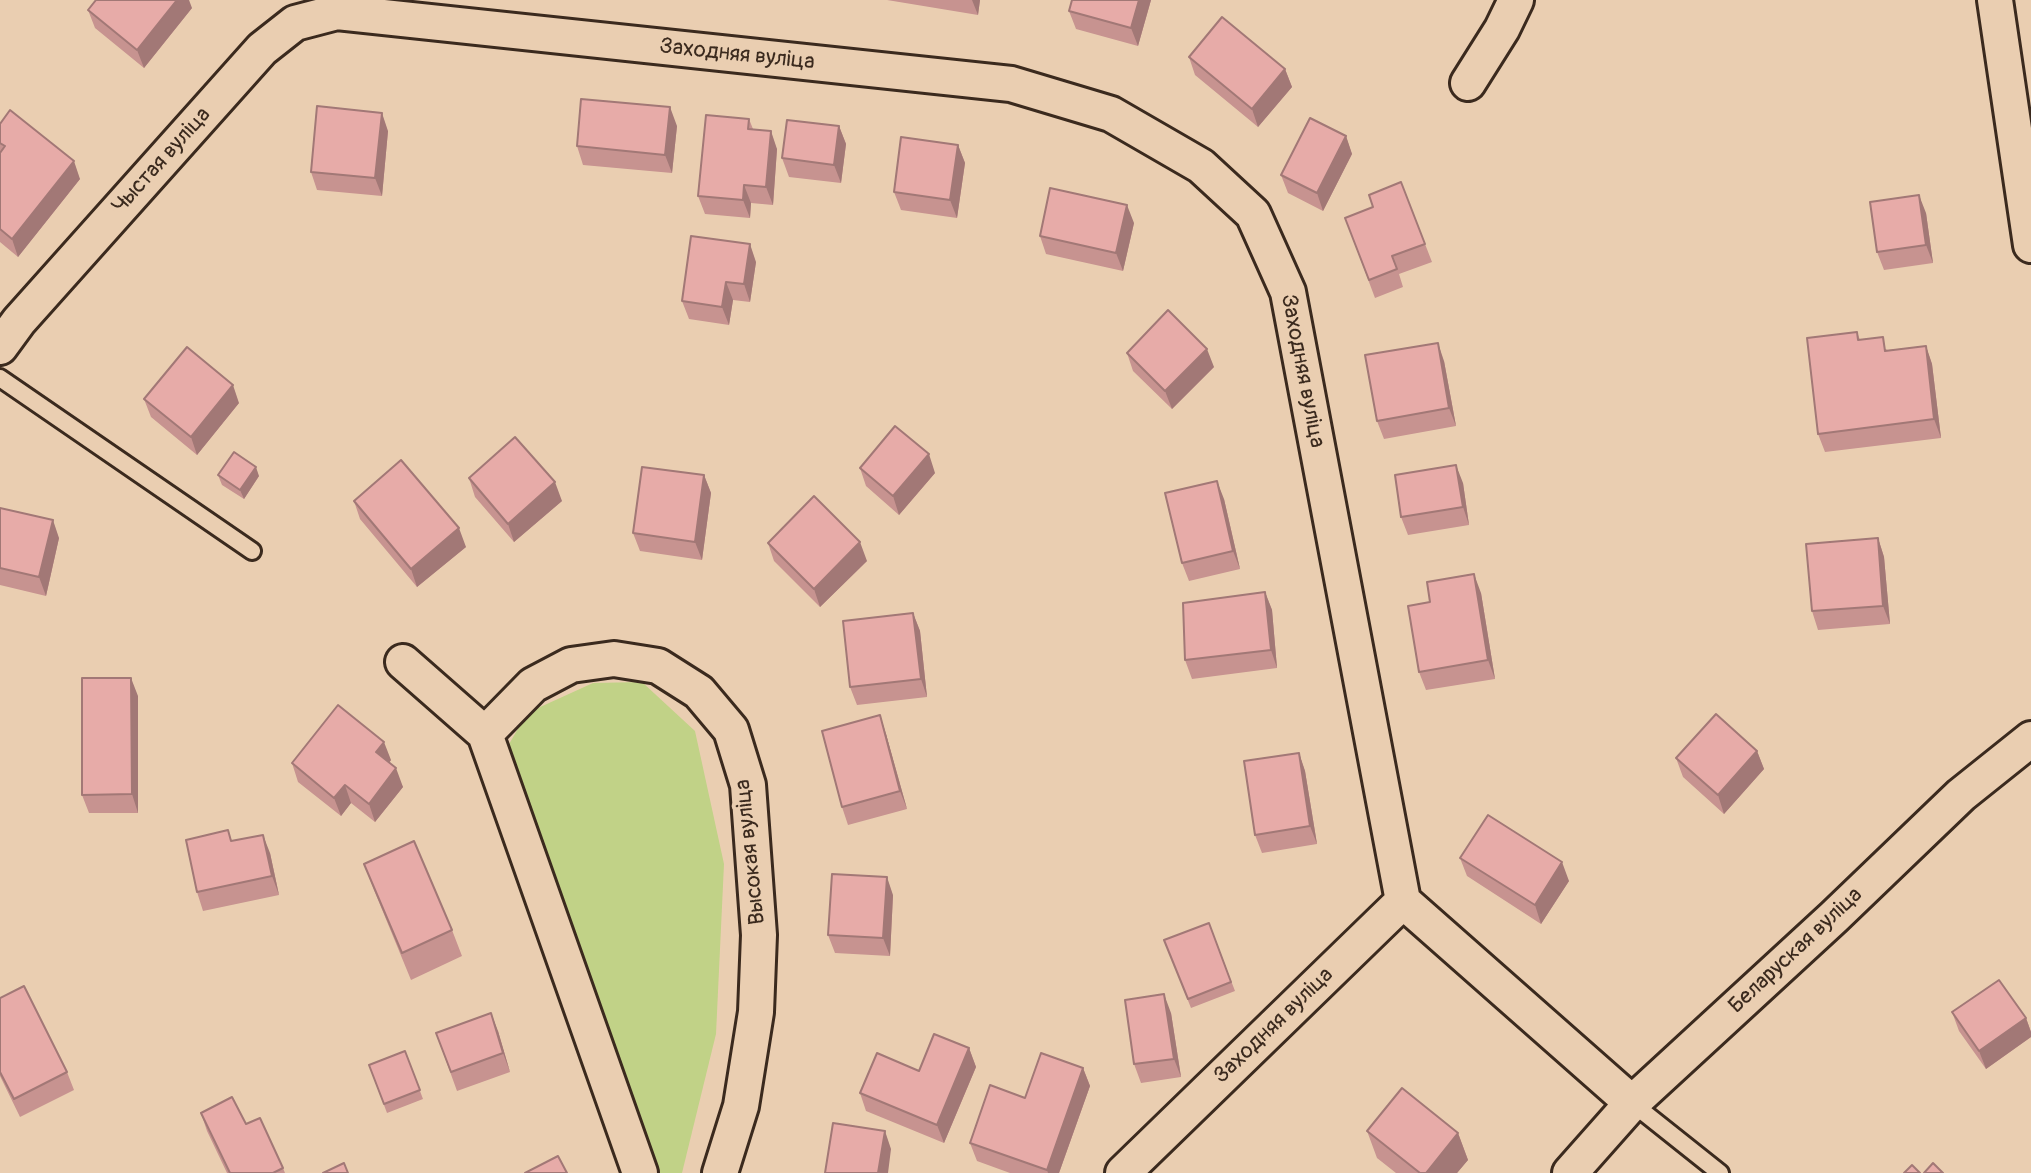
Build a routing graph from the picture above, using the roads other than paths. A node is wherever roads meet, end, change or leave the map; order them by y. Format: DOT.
graph roads {
  1 [pos="1516,0"];
  2 [pos="1995,0"];
  3 [pos="338,6"];
  4 [pos="1468,83"];
  5 [pos="2031,245"];
  6 [pos="0,347"];
  7 [pos="0,378"];
  8 [pos="252,551"];
  9 [pos="403,662"];
  10 [pos="485,734"];
  11 [pos="2031,739"];
  12 [pos="1403,901"];
  13 [pos="1632,1103"];
  14 [pos="640,1173"];
  15 [pos="720,1173"];
  16 [pos="1123,1173"];
  17 [pos="1570,1173"];
  18 [pos="1720,1173"];
  1 -- 4 [label="street"];
  2 -- 5 [label="street"];
  3 -- 6 [label="street, Чыстая вуліца"];
  3 -- 12 [label="street, Заходняя вуліца"];
  7 -- 8 [label="lane"];
  9 -- 10 [label="street"];
  10 -- 14 [label="street"];
  10 -- 15 [label="street, Высокая вуліца"];
  11 -- 13 [label="street, Беларуская вуліца"];
  12 -- 13 [label="street"];
  12 -- 16 [label="street, Заходняя вуліца"];
  13 -- 17 [label="street, Беларуская вуліца"];
  13 -- 18 [label="lane"];
}
